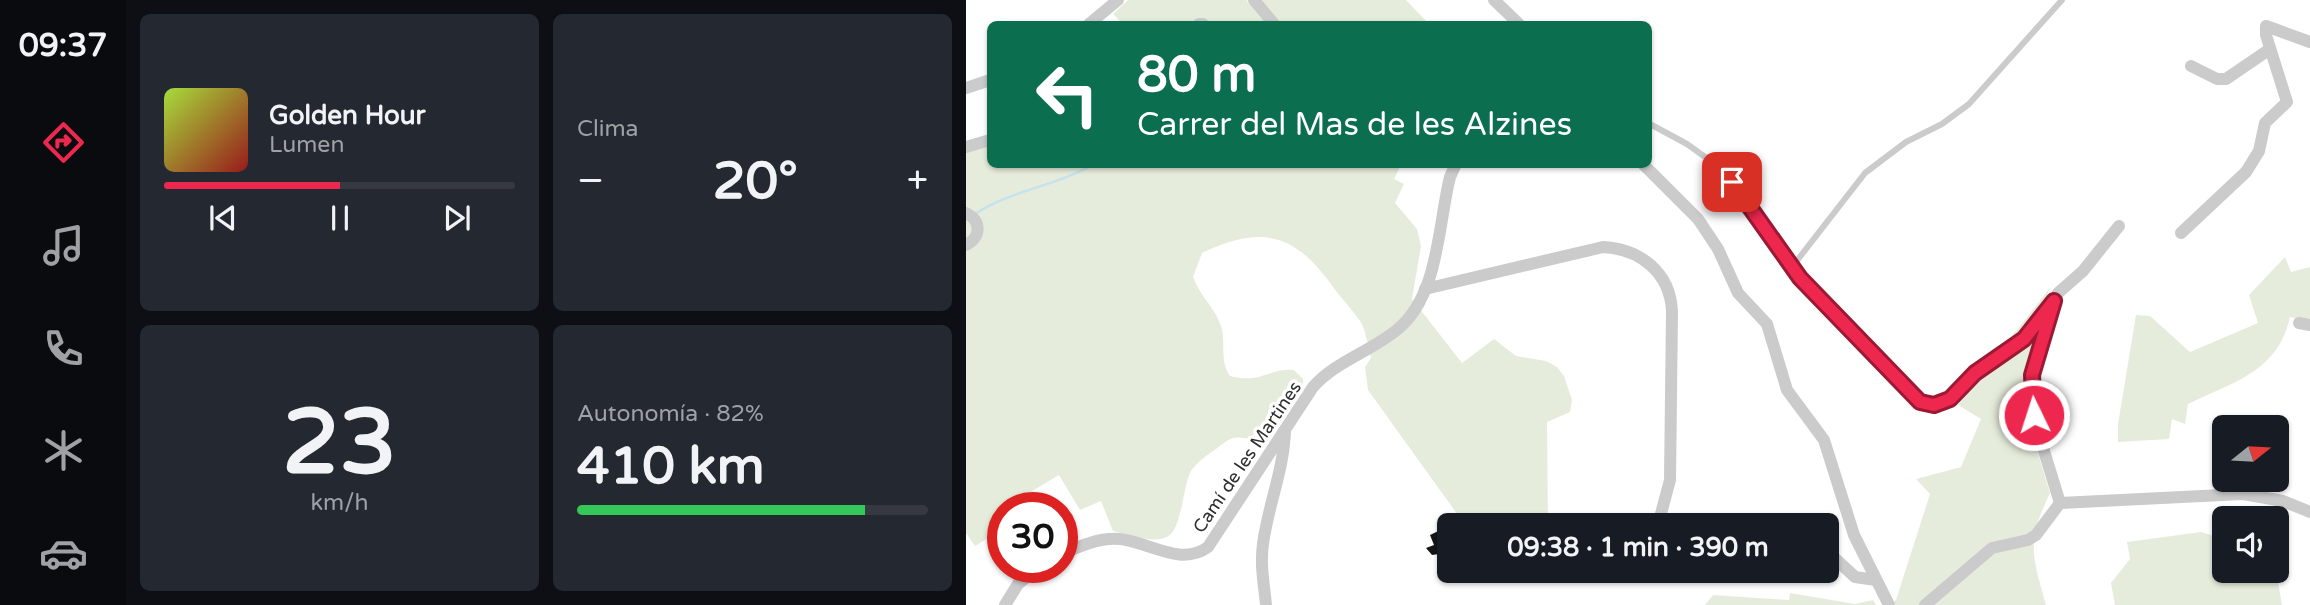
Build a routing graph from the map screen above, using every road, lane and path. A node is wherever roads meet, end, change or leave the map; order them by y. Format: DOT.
graph roads {
  1 [pos="1118,0"];
  2 [pos="1254,0"];
  3 [pos="1494,0"];
  4 [pos="2062,0"];
  5 [pos="1093,21"];
  6 [pos="1272,21"];
  7 [pos="1512,21"];
  8 [pos="2310,42"];
  9 [pos="2270,49"];
  10 [pos="2191,66"];
  11 [pos="987,81"];
  12 [pos="966,88"];
  13 [pos="1652,125"];
  14 [pos="987,141"];
  15 [pos="966,147"];
  16 [pos="1455,168"];
  17 [pos="1647,168"];
  18 [pos="966,213"];
  19 [pos="2119,226"];
  20 [pos="2181,233"];
  21 [pos="966,245"];
  22 [pos="1791,267"];
  23 [pos="1425,289"];
  24 [pos="2054,301"];
  25 [pos="1285,430"];
  26 [pos="2060,503"];
  27 [pos="2310,512"];
  28 [pos="1661,513"];
  29 [pos="1078,548"];
  30 [pos="1839,562"];
  31 [pos="1876,580"];
  32 [pos="1018,583"];
  33 [pos="1887,602"];
  34 [pos="1005,605"];
  35 [pos="1266,605"];
  36 [pos="1925,605"];
  1 -- 5 [label="street"];
  2 -- 6 [label="street"];
  3 -- 7 [label="street"];
  4 -- 22 [label="lane"];
  8 -- 9 [label="street"];
  9 -- 10 [label="street"];
  9 -- 20 [label="street"];
  11 -- 12 [label="street"];
  13 -- 22 [label="lane"];
  14 -- 15 [label="street"];
  16 -- 23 [label="street, Camí de les Martines"];
  17 -- 31 [label="street"];
  18 -- 21 [label="street"];
  19 -- 24 [label="street"];
  22 -- 24 [label="lane"];
  23 -- 25 [label="street, Camí de les Martines"];
  23 -- 28 [label="street"];
  24 -- 26 [label="street"];
  25 -- 29 [label="street, Camí de les Martines"];
  25 -- 35 [label="street"];
  26 -- 27 [label="street"];
  26 -- 36 [label="street"];
  30 -- 31 [label="street"];
  31 -- 33 [label="street"];
  32 -- 34 [label="street"];
}
